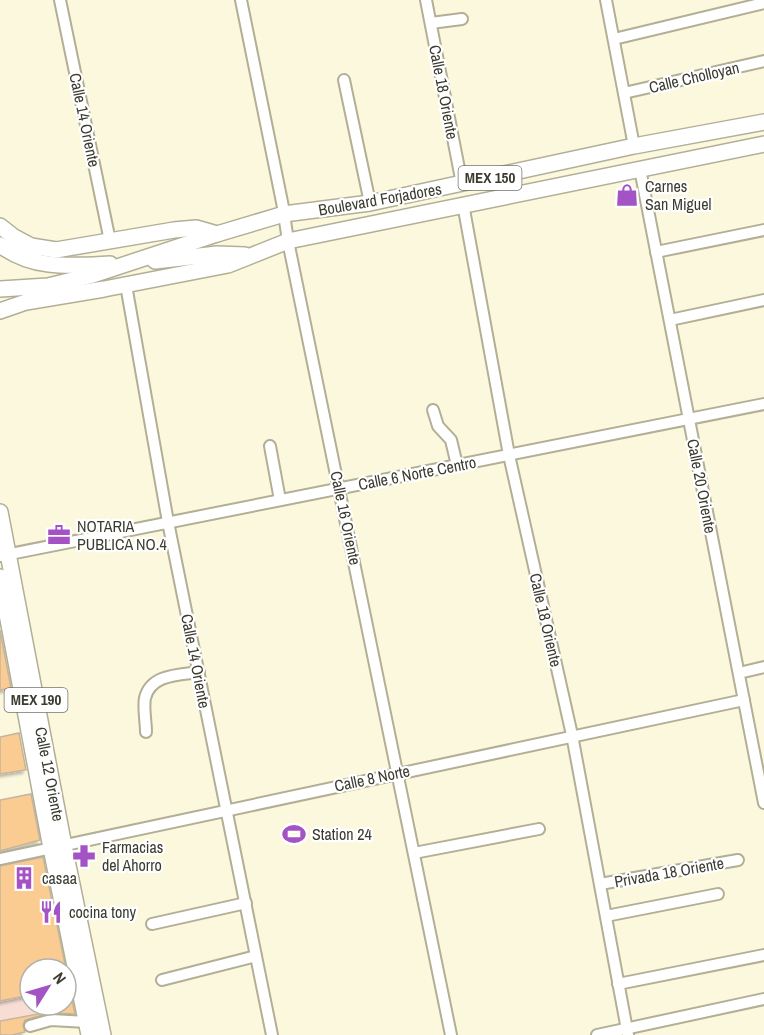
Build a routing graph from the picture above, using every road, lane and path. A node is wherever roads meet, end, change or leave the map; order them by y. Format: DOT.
graph roads {
  1 [pos="60,0"];
  2 [pos="241,0"];
  3 [pos="426,0"];
  4 [pos="606,0"];
  5 [pos="764,3"];
  6 [pos="462,19"];
  7 [pos="431,23"];
  8 [pos="614,39"];
  9 [pos="764,61"];
  10 [pos="344,80"];
  11 [pos="624,93"];
  12 [pos="764,122"];
  13 [pos="764,144"];
  14 [pos="634,146"];
  15 [pos="640,168"];
  16 [pos="462,184"];
  17 [pos="370,203"];
  18 [pos="463,204"];
  19 [pos="284,214"];
  20 [pos="0,226"];
  21 [pos="764,230"];
  22 [pos="217,234"];
  23 [pos="110,241"];
  24 [pos="288,241"];
  25 [pos="0,245"];
  26 [pos="656,252"];
  27 [pos="248,255"];
  28 [pos="128,264"];
  29 [pos="126,285"];
  30 [pos="0,289"];
  31 [pos="764,300"];
  32 [pos="0,310"];
  33 [pos="670,320"];
  34 [pos="764,404"];
  35 [pos="434,410"];
  36 [pos="689,419"];
  37 [pos="270,446"];
  38 [pos="509,454"];
  39 [pos="457,465"];
  40 [pos="340,488"];
  41 [pos="280,500"];
  42 [pos="0,512"];
  43 [pos="168,522"];
  44 [pos="4,555"];
  45 [pos="0,577"];
  46 [pos="4,624"];
  47 [pos="764,667"];
  48 [pos="199,672"];
  49 [pos="739,673"];
  50 [pos="744,700"];
  51 [pos="146,732"];
  52 [pos="572,735"];
  53 [pos="398,773"];
  54 [pos="764,803"];
  55 [pos="227,810"];
  56 [pos="538,829"];
  57 [pos="57,847"];
  58 [pos="414,853"];
  59 [pos="0,859"];
  60 [pos="738,860"];
  61 [pos="600,884"];
  62 [pos="718,894"];
  63 [pos="246,903"];
  64 [pos="606,916"];
  65 [pos="152,924"];
  66 [pos="764,955"];
  67 [pos="256,956"];
  68 [pos="162,980"];
  69 [pos="618,984"];
  70 [pos="764,999"];
  71 [pos="30,1026"];
  72 [pos="88,1029"];
  73 [pos="627,1032"];
  74 [pos="103,1035"];
  75 [pos="272,1035"];
  76 [pos="451,1035"];
  77 [pos="597,1035"];
  1 -- 23 [label="street, Calle 14 Oriente"];
  2 -- 19 [label="street, Calle 16 Oriente"];
  3 -- 7 [label="street, Calle 18 Oriente"];
  4 -- 8 [label="street"];
  5 -- 8 [label="street"];
  6 -- 7 [label="street"];
  7 -- 16 [label="street, Calle 18 Oriente"];
  8 -- 11 [label="street"];
  9 -- 11 [label="street, Calle Cholloyan"];
  10 -- 17 [label="street"];
  11 -- 14 [label="street"];
  12 -- 14 [label="main road, Boulevard Forjadores / MEX 150"];
  13 -- 15 [label="main road, Boulevard Forjadores / MEX 150"];
  14 -- 16 [label="main road, Boulevard Forjadores / MEX 150"];
  15 -- 18 [label="main road, Boulevard Forjadores / MEX 150"];
  15 -- 26 [label="street, Calle 20 Oriente"];
  16 -- 17 [label="main road, Boulevard Forjadores / MEX 150"];
  17 -- 19 [label="main road, Boulevard Forjadores / MEX 150"];
  18 -- 24 [label="main road, Boulevard Forjadores / MEX 150"];
  18 -- 38 [label="street, Calle 18 Oriente"];
  19 -- 22 [label="main road, Boulevard Forjadores / MEX 150"];
  19 -- 24 [label="street, Calle 16 Oriente"];
  20 -- 23 [label="main road, MEX 150"];
  21 -- 26 [label="street"];
  22 -- 23 [label="main road, MEX 150"];
  22 -- 28 [label="main road, Boulevard Forjadores"];
  24 -- 27 [label="main road, Boulevard Forjadores / MEX 150"];
  24 -- 40 [label="street, Calle 16 Oriente"];
  25 -- 28 [label="main road, MEX 150"];
  26 -- 33 [label="street, Calle 20 Oriente"];
  27 -- 28 [label="main road, MEX 150"];
  27 -- 29 [label="main road, Boulevard Forjadores"];
  28 -- 30 [label="main road, Boulevard Forjadores"];
  29 -- 32 [label="main road, Boulevard Forjadores"];
  29 -- 43 [label="street, Calle 14 Oriente"];
  31 -- 33 [label="street"];
  33 -- 36 [label="street, Calle 20 Oriente"];
  34 -- 36 [label="street, Calle 6 Norte Centro"];
  35 -- 39 [label="street"];
  36 -- 38 [label="street, Calle 6 Norte Centro"];
  36 -- 49 [label="street, Calle 20 Oriente"];
  37 -- 41 [label="street"];
  38 -- 39 [label="street, Calle 6 Norte Centro"];
  38 -- 52 [label="street, Calle 18 Oriente"];
  39 -- 40 [label="street, Calle 6 Norte Centro"];
  40 -- 41 [label="street, Calle 6 Norte Centro"];
  40 -- 53 [label="street, Calle 16 Oriente"];
  41 -- 43 [label="street, Calle 6 Norte Centro"];
  42 -- 44 [label="main road, Calle 12 Oriente / MEX 190"];
  43 -- 44 [label="street, Calle 6 Norte Centro"];
  43 -- 48 [label="street, Calle 14 Oriente"];
  44 -- 57 [label="main road, Calle 12 Oriente / MEX 190"];
  45 -- 46 [label="main road, Calle 12 Oriente / MEX 190"];
  46 -- 57 [label="main road, Calle 12 Oriente / MEX 190"];
  47 -- 49 [label="street"];
  48 -- 51 [label="street"];
  48 -- 55 [label="street, Calle 14 Oriente"];
  49 -- 50 [label="street, Calle 20 Oriente"];
  50 -- 52 [label="street, Calle 8 Norte"];
  50 -- 54 [label="street, Calle 20 Oriente"];
  52 -- 53 [label="street, Calle 8 Norte"];
  52 -- 61 [label="street, Calle 18 Oriente"];
  53 -- 55 [label="street, Calle 8 Norte"];
  53 -- 58 [label="street, Calle 16 Oriente"];
  55 -- 57 [label="street, Calle 8 Norte"];
  55 -- 63 [label="street, Calle 14 Oriente"];
  56 -- 58 [label="street"];
  57 -- 59 [label="street, Calle 8 Norte"];
  57 -- 72 [label="main road, Calle 12 Oriente / MEX 190"];
  57 -- 74 [label="main road, Calle 12 Oriente / MEX 190"];
  58 -- 76 [label="street, Calle 16 Oriente"];
  60 -- 61 [label="street, Privada 18 Oriente"];
  61 -- 64 [label="street, Calle 18 Oriente"];
  62 -- 64 [label="street, Privada 18 Oriente"];
  63 -- 65 [label="street"];
  63 -- 67 [label="street, Calle 14 Oriente"];
  64 -- 69 [label="street, Calle 18 Oriente"];
  66 -- 69 [label="street"];
  67 -- 68 [label="street"];
  67 -- 75 [label="street, Calle 14 Oriente"];
  69 -- 73 [label="street, Calle 18 Oriente"];
  70 -- 73 [label="street"];
  71 -- 72 [label="street"];
  73 -- 77 [label="street"];
}
